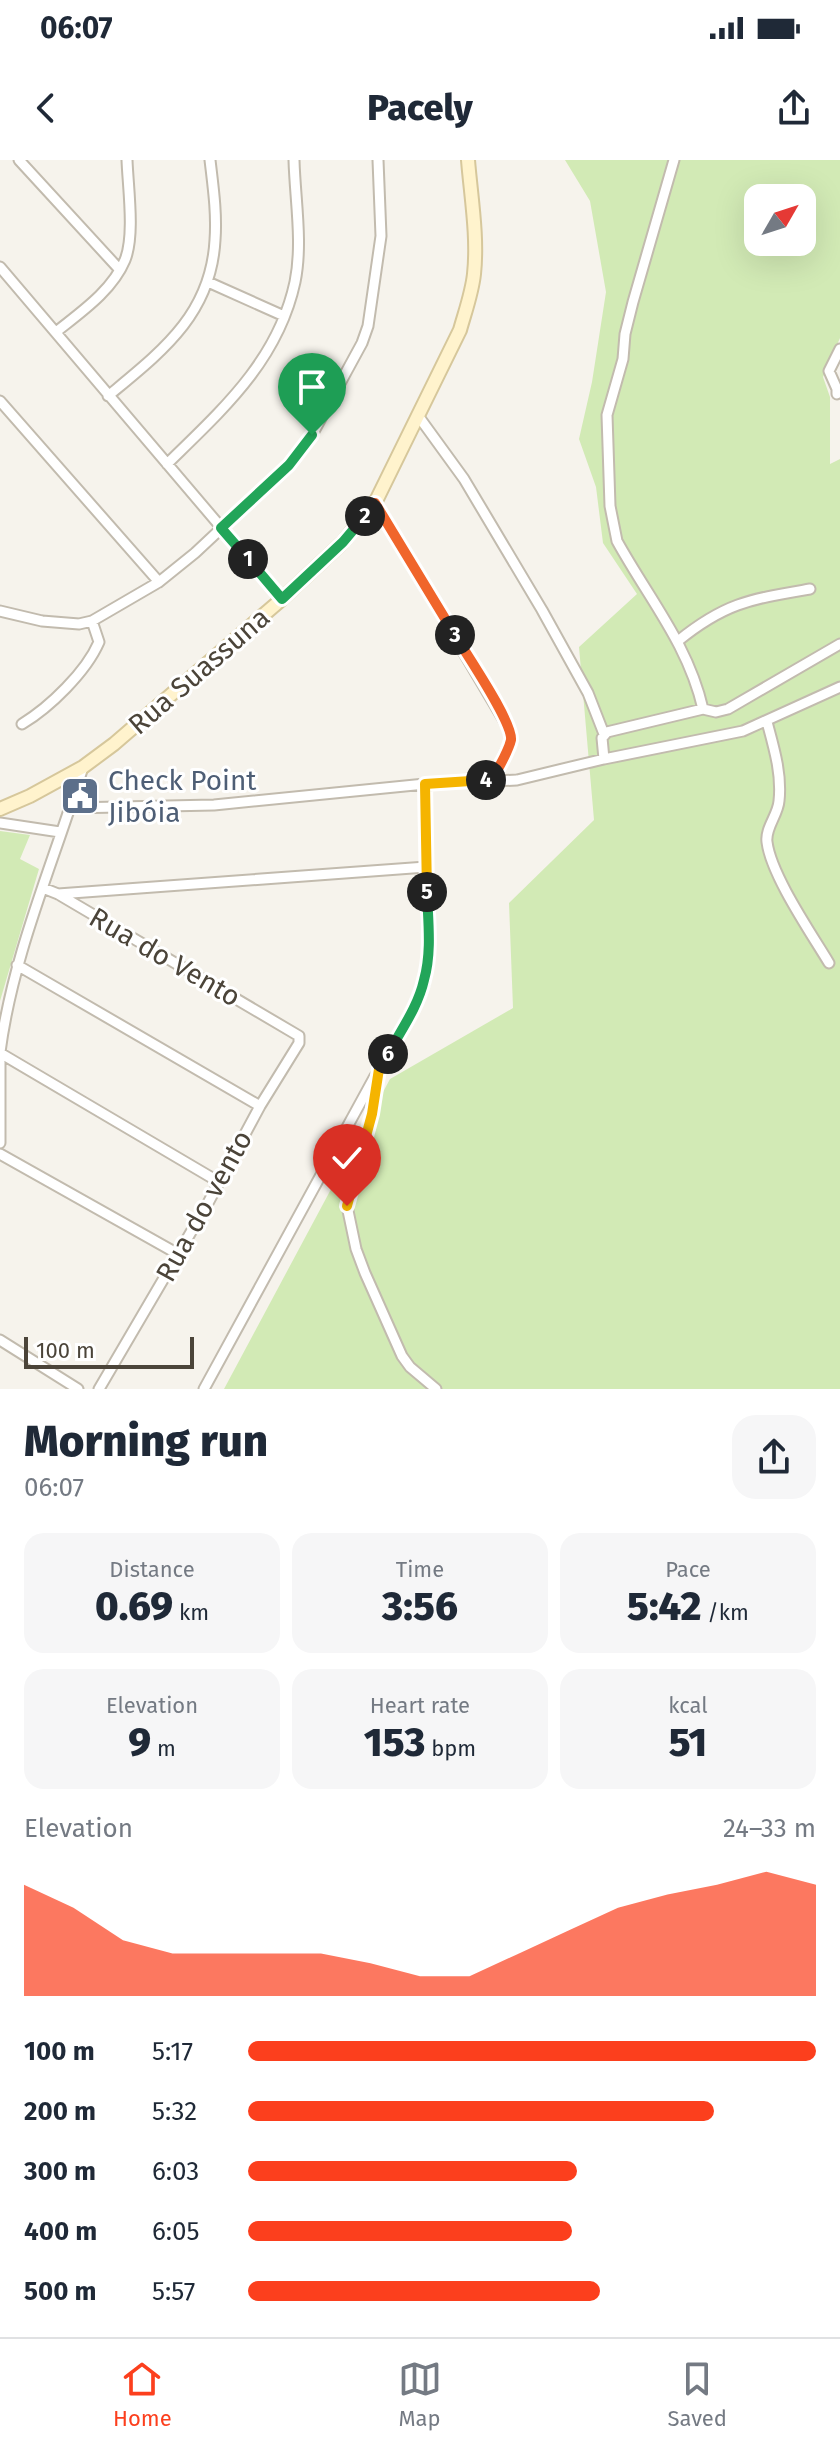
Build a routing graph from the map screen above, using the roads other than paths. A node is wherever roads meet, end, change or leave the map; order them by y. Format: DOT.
graph roads {
  1 [pos="19,160"];
  2 [pos="127,160"];
  3 [pos="210,160"];
  4 [pos="294,160"];
  5 [pos="378,160"];
  6 [pos="468,160"];
  7 [pos="674,160"];
  8 [pos="0,267"];
  9 [pos="120,270"];
  10 [pos="208,282"];
  11 [pos="284,316"];
  12 [pos="56,332"];
  13 [pos="840,349"];
  14 [pos="837,394"];
  15 [pos="108,396"];
  16 [pos="0,401"];
  17 [pos="419,417"];
  18 [pos="167,464"];
  19 [pos="375,503"];
  20 [pos="221,528"];
  21 [pos="159,582"];
  22 [pos="810,589"];
  23 [pos="282,599"];
  24 [pos="0,611"];
  25 [pos="92,621"];
  26 [pos="678,641"];
  27 [pos="840,644"];
  28 [pos="840,687"];
  29 [pos="703,709"];
  30 [pos="767,722"];
  31 [pos="22,724"];
  32 [pos="604,734"];
  33 [pos="604,759"];
  34 [pos="83,767"];
  35 [pos="492,780"];
  36 [pos="425,784"];
  37 [pos="71,808"];
  38 [pos="0,809"];
  39 [pos="0,823"];
  40 [pos="60,832"];
  41 [pos="426,867"];
  42 [pos="43,888"];
  43 [pos="58,894"];
  44 [pos="829,963"];
  45 [pos="17,965"];
  46 [pos="287,1027"];
  47 [pos="0,1052"];
  48 [pos="0,1062"];
  49 [pos="379,1069"];
  50 [pos="260,1106"];
  51 [pos="0,1143"];
  52 [pos="0,1154"];
  53 [pos="219,1182"];
  54 [pos="178,1254"];
  55 [pos="0,1340"];
  56 [pos="78,1389"];
  57 [pos="99,1389"];
  58 [pos="204,1389"];
  59 [pos="436,1389"];
  1 -- 9 [label="street"];
  2 -- 9 [label="street"];
  3 -- 10 [label="street"];
  4 -- 11 [label="street"];
  5 -- 20 [label="street"];
  6 -- 17 [label="street, Rua Suassuna"];
  7 -- 26 [label="street"];
  8 -- 12 [label="street"];
  9 -- 12 [label="street"];
  10 -- 11 [label="street"];
  10 -- 15 [label="street"];
  11 -- 18 [label="street"];
  12 -- 15 [label="street"];
  13 -- 14 [label="street"];
  15 -- 18 [label="street"];
  16 -- 21 [label="street"];
  17 -- 19 [label="street, Rua Suassuna"];
  17 -- 32 [label="street"];
  18 -- 20 [label="street"];
  19 -- 23 [label="street, Rua Suassuna"];
  19 -- 35 [label="street"];
  20 -- 21 [label="street"];
  20 -- 23 [label="street"];
  21 -- 25 [label="street"];
  22 -- 26 [label="street"];
  23 -- 34 [label="street, Rua Suassuna"];
  24 -- 25 [label="street"];
  25 -- 31 [label="street"];
  26 -- 29 [label="street"];
  27 -- 29 [label="street"];
  28 -- 30 [label="street"];
  29 -- 32 [label="street"];
  30 -- 33 [label="street"];
  30 -- 44 [label="street"];
  32 -- 33 [label="street"];
  33 -- 35 [label="street"];
  34 -- 37 [label="street"];
  34 -- 38 [label="street, Rua Suassuna"];
  35 -- 36 [label="street"];
  36 -- 37 [label="street"];
  36 -- 41 [label="street"];
  37 -- 40 [label="street"];
  39 -- 40 [label="street"];
  40 -- 42 [label="street"];
  41 -- 43 [label="street"];
  41 -- 49 [label="street"];
  42 -- 43 [label="street, Rua do Vento"];
  42 -- 45 [label="street"];
  43 -- 46 [label="street, Rua do Vento"];
  45 -- 47 [label="street"];
  45 -- 50 [label="street"];
  46 -- 50 [label="street, Rua do vento"];
  47 -- 53 [label="street"];
  48 -- 51 [label="street"];
  49 -- 58 [label="street"];
  49 -- 59 [label="street"];
  50 -- 53 [label="street, Rua do vento"];
  52 -- 54 [label="street, Rua do Vento"];
  53 -- 54 [label="street, Rua do vento"];
  54 -- 57 [label="street, Rua do vento"];
  55 -- 56 [label="street"];
}
